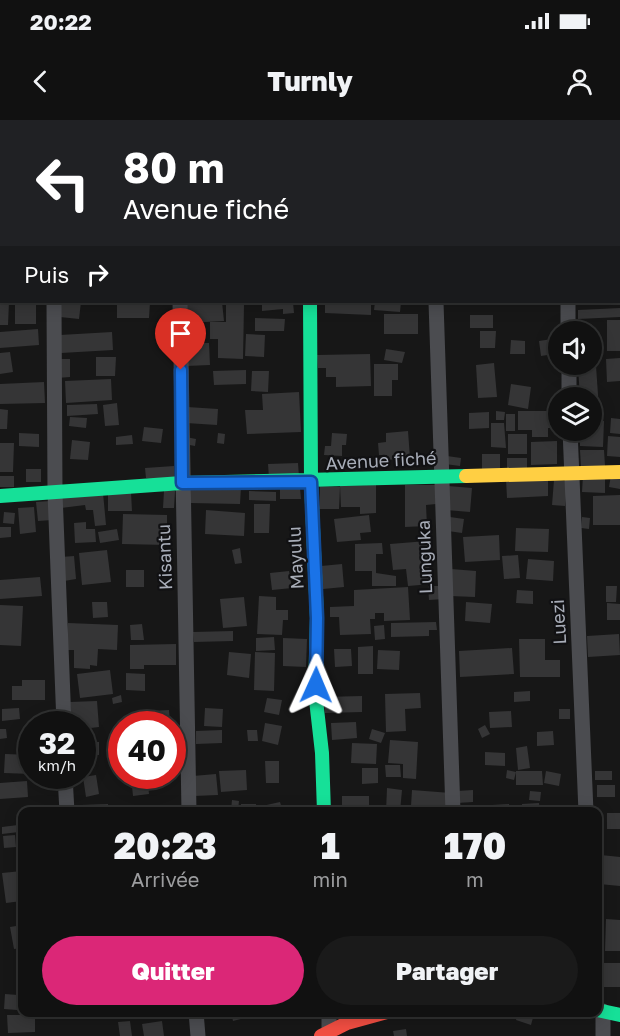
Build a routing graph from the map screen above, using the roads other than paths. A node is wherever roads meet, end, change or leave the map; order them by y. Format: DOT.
graph roads {
  1 [pos="54,303"];
  2 [pos="180,303"];
  3 [pos="310,303"];
  4 [pos="436,303"];
  5 [pos="568,303"];
  6 [pos="568,321"];
  7 [pos="570,441"];
  8 [pos="620,472"];
  9 [pos="570,473"];
  10 [pos="440,475"];
  11 [pos="311,482"];
  12 [pos="182,483"];
  13 [pos="55,493"];
  14 [pos="0,496"];
  15 [pos="63,711"];
  16 [pos="65,789"];
  17 [pos="66,807"];
  18 [pos="189,807"];
  19 [pos="324,807"];
  20 [pos="453,807"];
  21 [pos="586,807"];
  22 [pos="602,1011"];
  23 [pos="620,1015"];
  24 [pos="196,1017"];
  25 [pos="328,1017"];
  26 [pos="369,1017"];
  27 [pos="601,1017"];
  28 [pos="325,1034"];
  29 [pos="198,1036"];
  30 [pos="603,1036"];
  1 -- 13 [label="street"];
  2 -- 12 [label="street, Kisantu"];
  3 -- 11 [label="street, Mayulu"];
  4 -- 10 [label="street, Lunguka"];
  5 -- 6 [label="street"];
  7 -- 9 [label="street, Luezi"];
  8 -- 9 [label="street, Avenue fiché"];
  9 -- 10 [label="street, Avenue fiché"];
  9 -- 21 [label="street, Luezi"];
  10 -- 11 [label="street, Avenue fiché"];
  10 -- 20 [label="street, Lunguka"];
  11 -- 12 [label="street, Avenue fiché"];
  11 -- 19 [label="street, Mayulu"];
  12 -- 13 [label="street, Avenue fiché"];
  12 -- 18 [label="street, Kisantu"];
  13 -- 14 [label="street, Avenue fiché"];
  13 -- 15 [label="street"];
  16 -- 17 [label="street"];
  22 -- 23 [label="street"];
  24 -- 29 [label="street"];
  25 -- 28 [label="street"];
  26 -- 28 [label="street"];
  27 -- 30 [label="street"];
}
